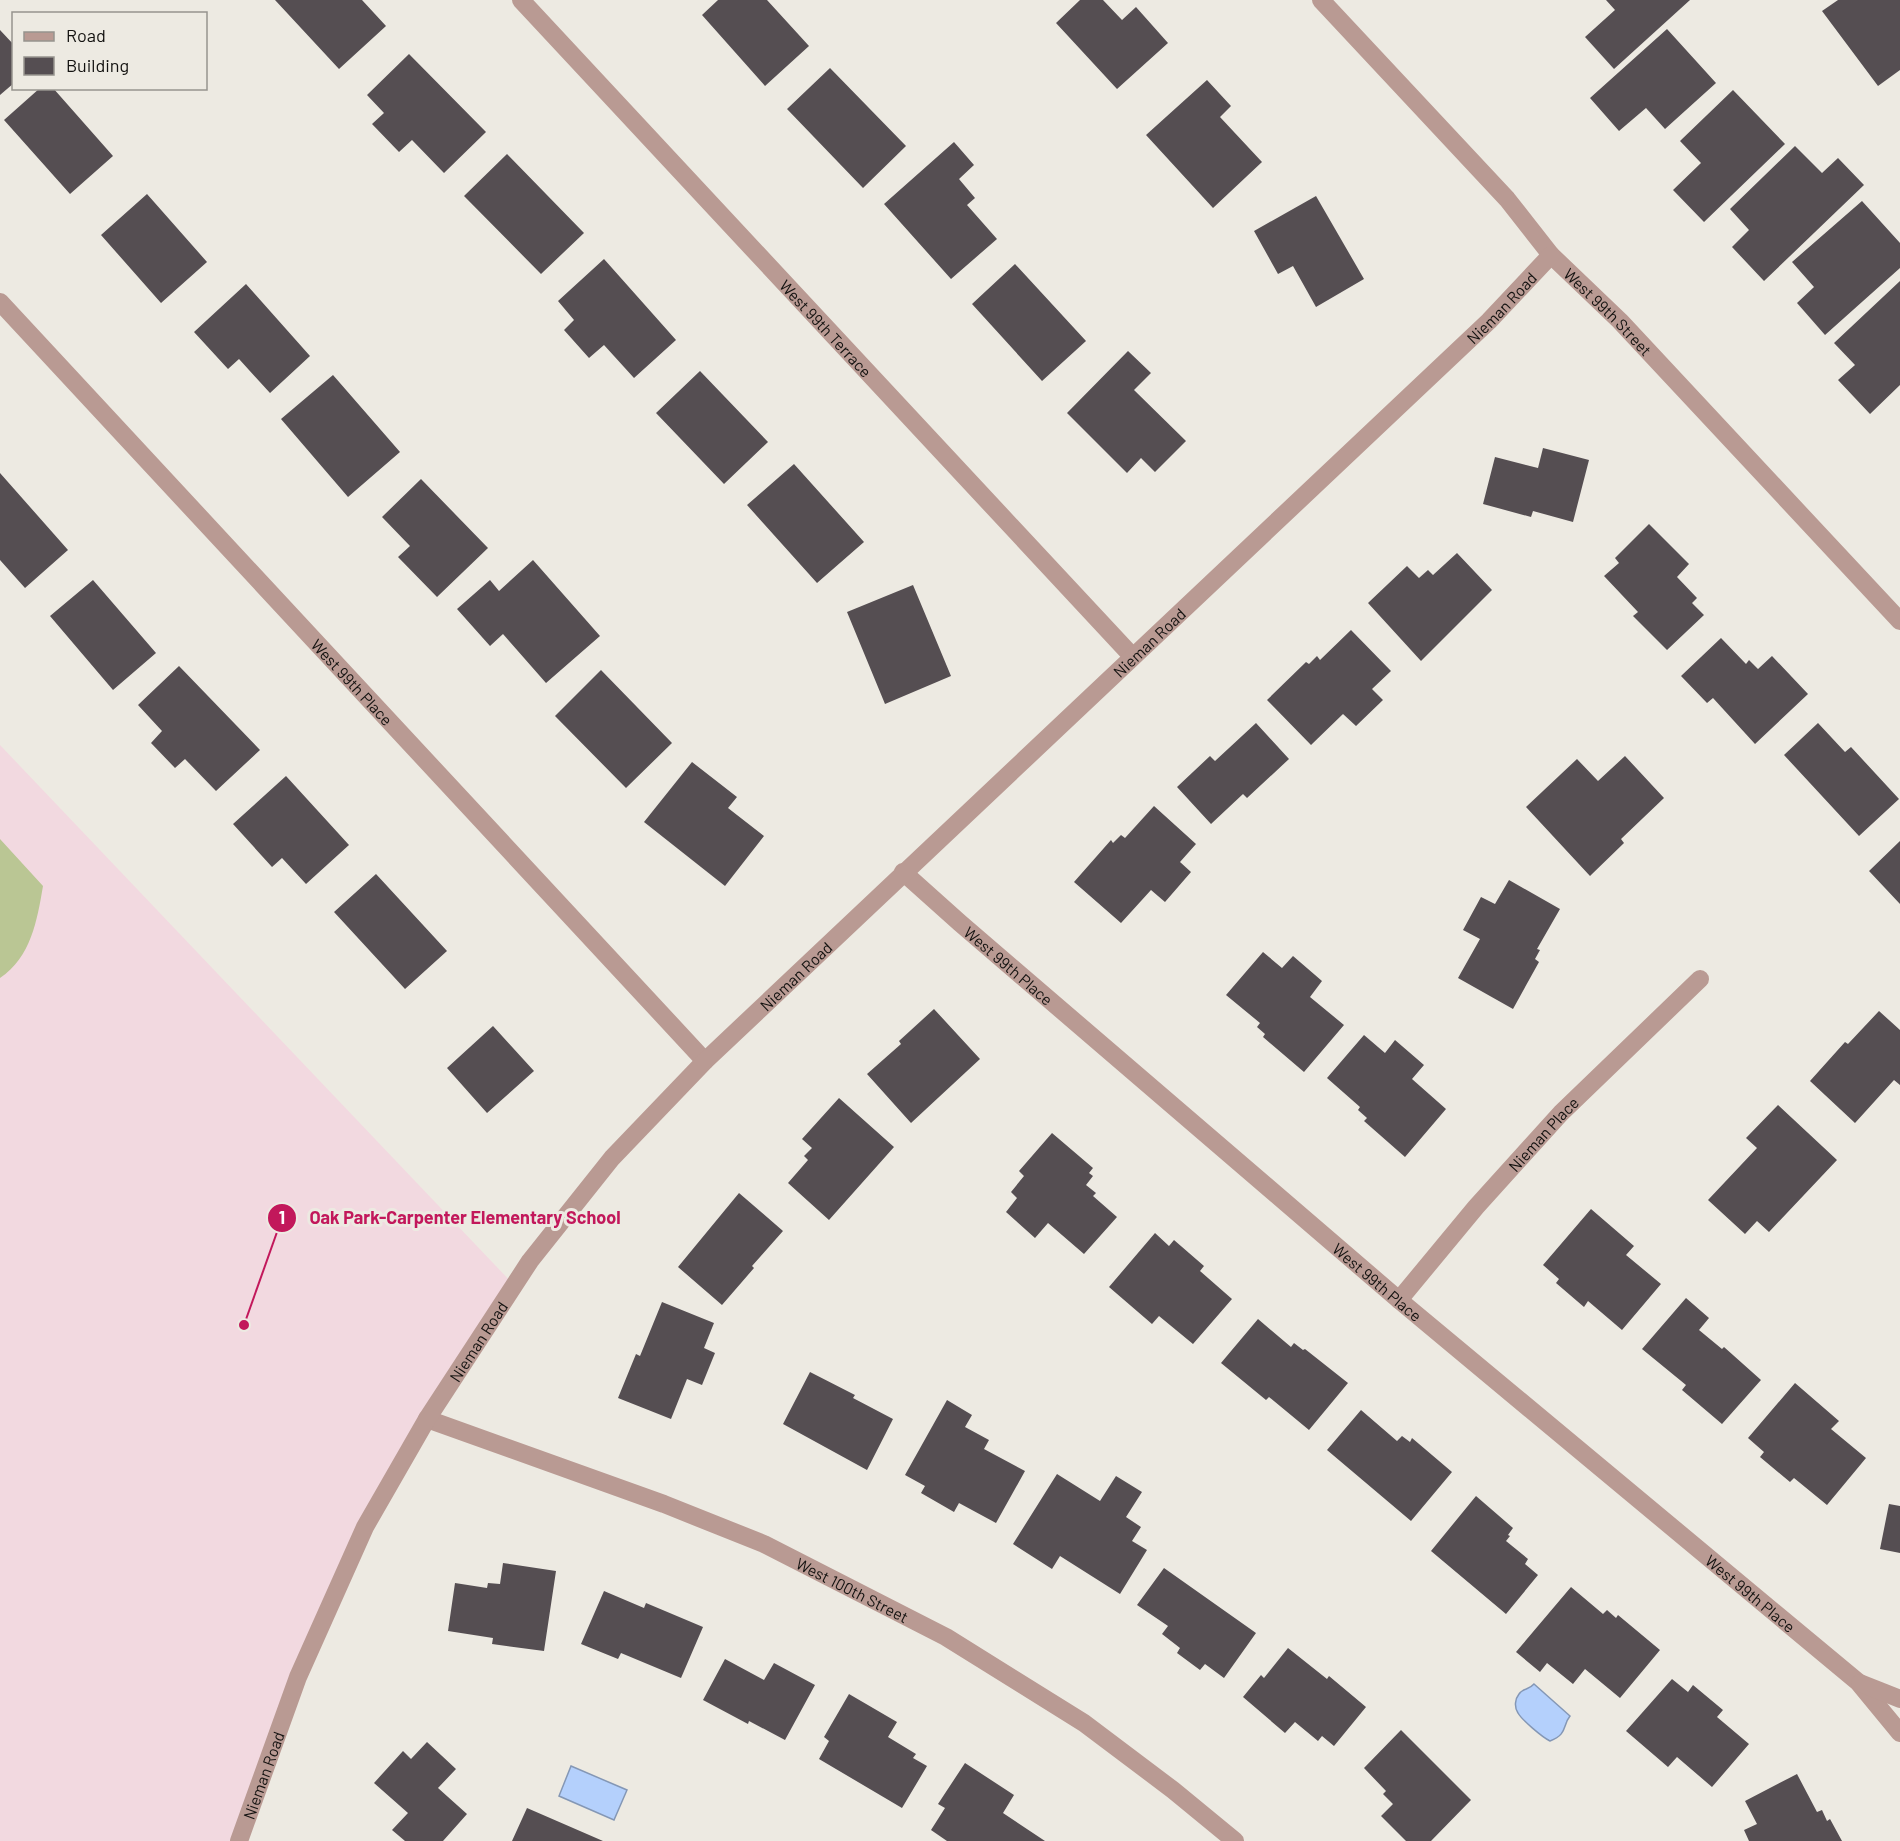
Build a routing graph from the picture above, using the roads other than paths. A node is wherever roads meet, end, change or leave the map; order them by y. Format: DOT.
graph roads {
  1 [pos="522,0"];
  2 [pos="1322,0"];
  3 [pos="1551,255"];
  4 [pos="0,302"];
  5 [pos="1900,621"];
  6 [pos="1132,656"];
  7 [pos="903,872"];
  8 [pos="1700,980"];
  9 [pos="705,1061"];
  10 [pos="1400,1300"];
  11 [pos="427,1419"];
  12 [pos="1858,1682"];
  13 [pos="1900,1699"];
  14 [pos="1900,1732"];
  15 [pos="239,1841"];
  16 [pos="1235,1841"];
  1 -- 6 [label="street, West 99th Terrace"];
  2 -- 3 [label="street, West 99th Street"];
  3 -- 5 [label="street, West 99th Street"];
  3 -- 6 [label="street, Nieman Road"];
  4 -- 9 [label="street, West 99th Place"];
  6 -- 7 [label="street, Nieman Road"];
  7 -- 9 [label="street, Nieman Road"];
  7 -- 10 [label="street, West 99th Place"];
  8 -- 10 [label="street, Nieman Place"];
  9 -- 11 [label="street, Nieman Road"];
  10 -- 12 [label="street, West 99th Place"];
  11 -- 15 [label="street, Nieman Road"];
  11 -- 16 [label="street, West 100th Street"];
  12 -- 13 [label="street, West 99th Place"];
  12 -- 14 [label="street, West 99th Place"];
}
